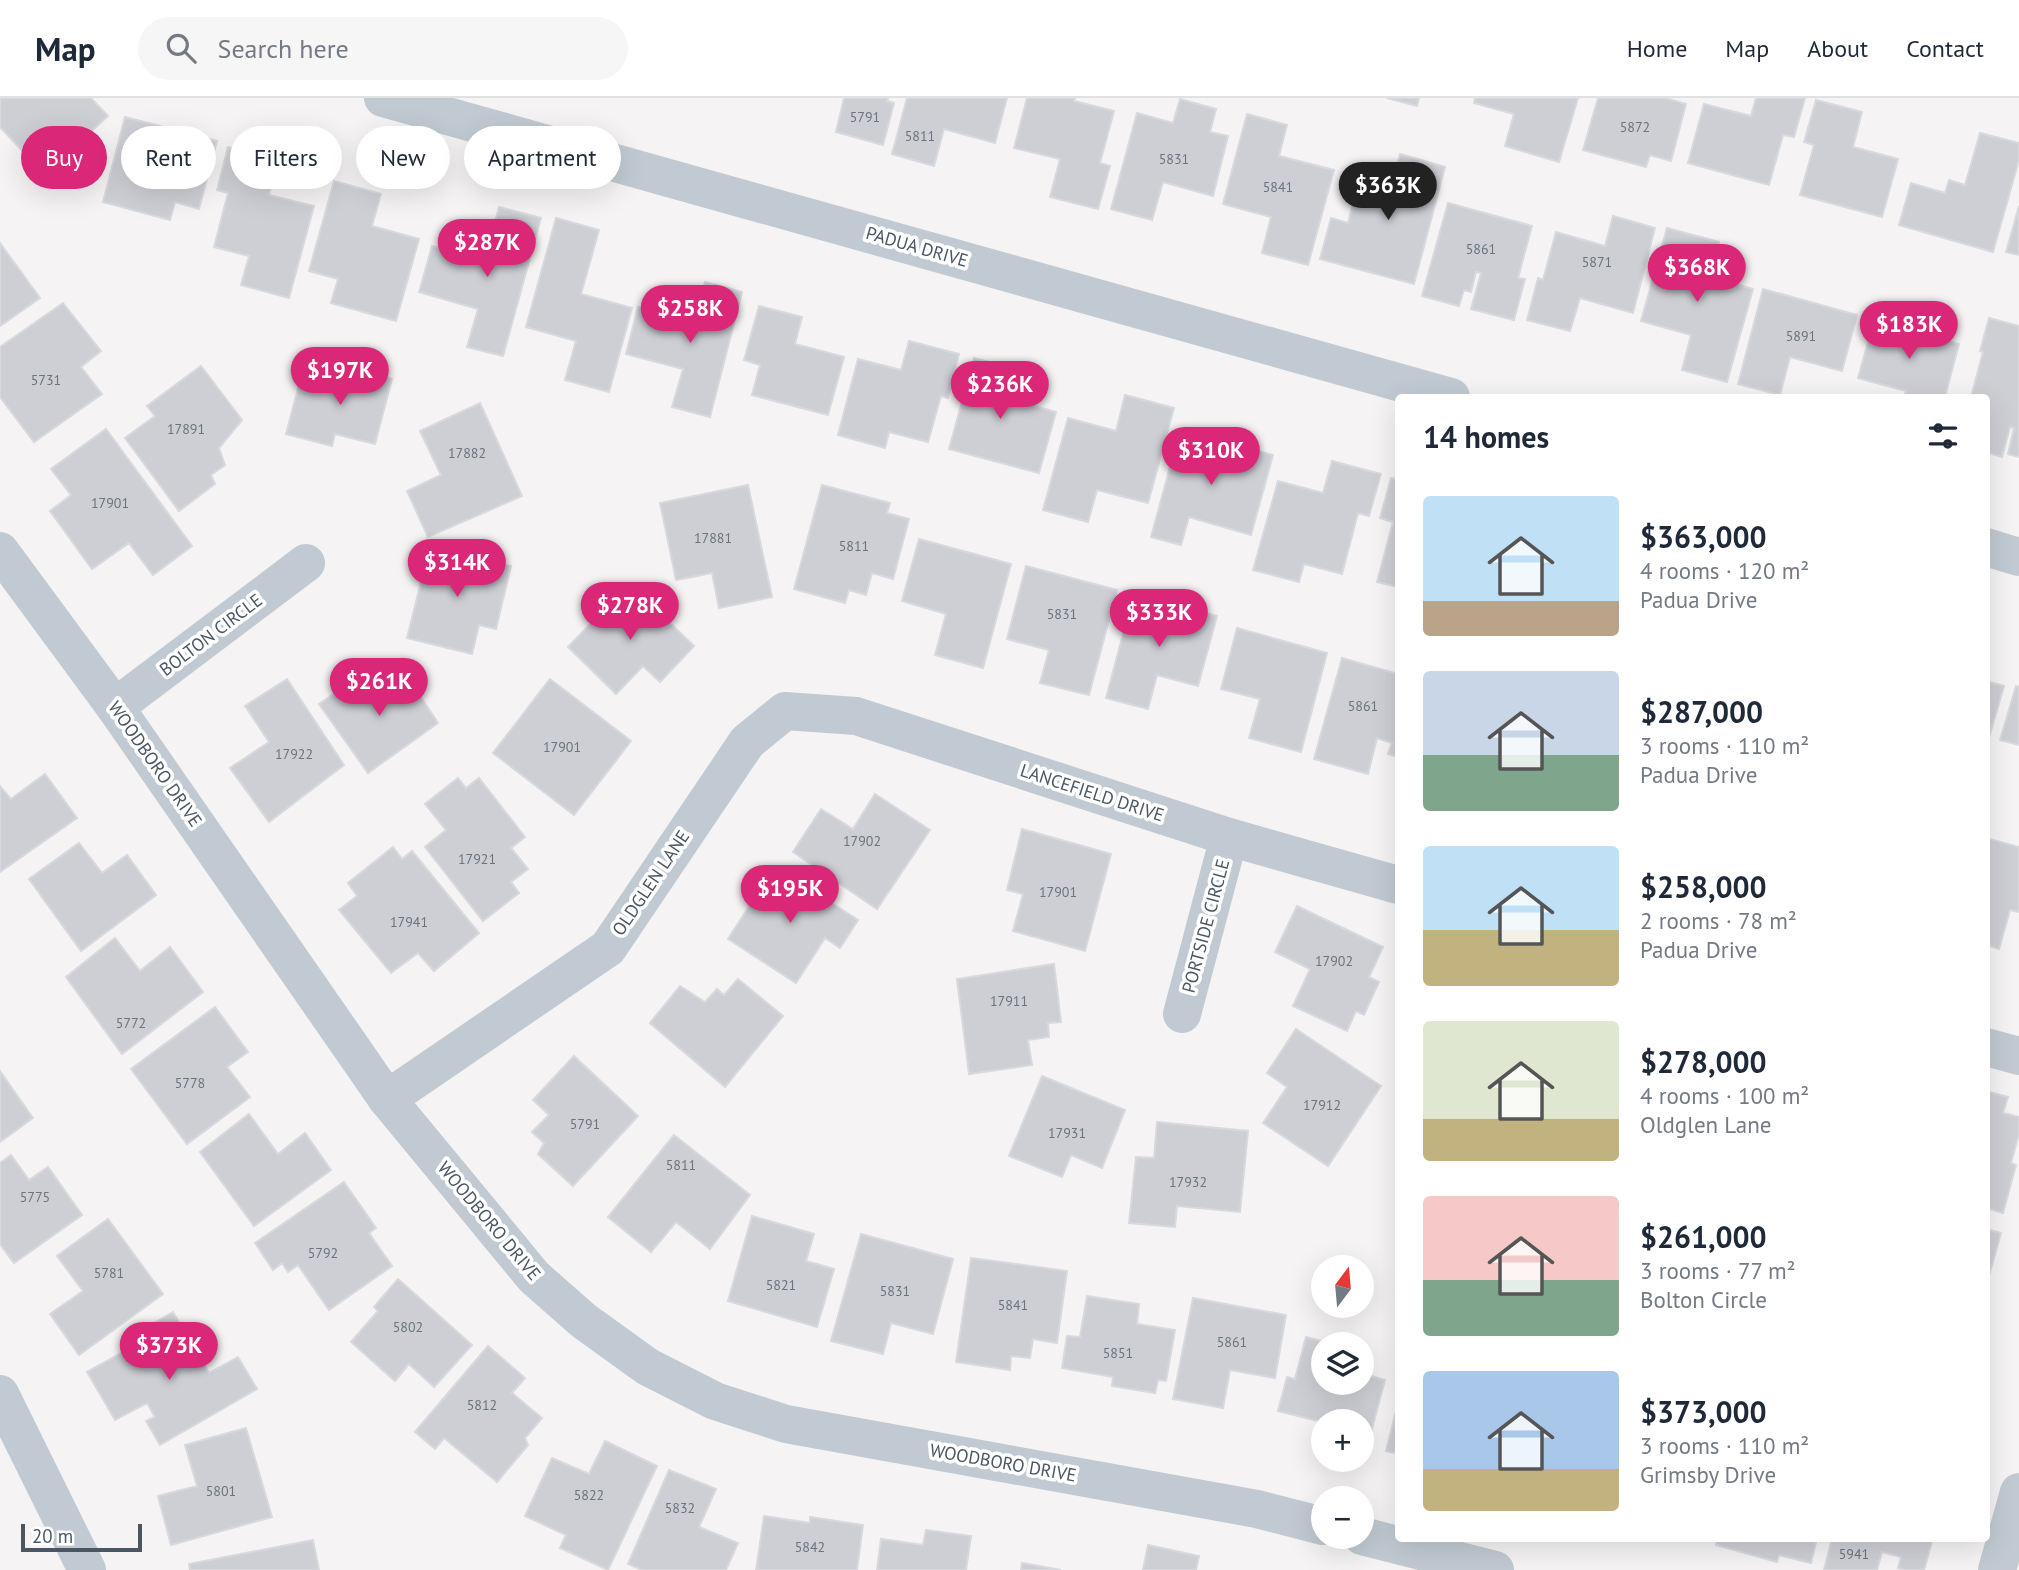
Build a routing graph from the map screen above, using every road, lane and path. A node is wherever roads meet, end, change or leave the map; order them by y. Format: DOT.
graph roads {
  1 [pos="383,98"];
  2 [pos="489,112"];
  3 [pos="1441,394"];
  4 [pos="1990,548"];
  5 [pos="0,551"];
  6 [pos="2019,557"];
  7 [pos="306,563"];
  8 [pos="116,707"];
  9 [pos="785,711"];
  10 [pos="1229,837"];
  11 [pos="1395,884"];
  12 [pos="1182,1014"];
  13 [pos="1990,1048"];
  14 [pos="2019,1056"];
  15 [pos="387,1099"];
  16 [pos="0,1394"];
  17 [pos="2019,1492"];
  18 [pos="1311,1523"];
  19 [pos="1374,1539"];
  20 [pos="87,1570"];
  21 [pos="1495,1570"];
  22 [pos="1997,1570"];
  1 -- 2 [label="street, PADUA DRIVE"];
  2 -- 3 [label="street, PADUA DRIVE"];
  4 -- 6 [label="street"];
  5 -- 8 [label="street, WOODBORO DRIVE"];
  7 -- 8 [label="street, BOLTON CIRCLE"];
  8 -- 15 [label="street, WOODBORO DRIVE"];
  9 -- 10 [label="street, LANCEFIELD DRIVE"];
  9 -- 15 [label="street, OLDGLEN LANE"];
  10 -- 11 [label="street, LANCEFIELD DRIVE"];
  10 -- 12 [label="street, PORTSIDE CIRCLE"];
  13 -- 14 [label="street"];
  15 -- 18 [label="street, WOODBORO DRIVE"];
  16 -- 20 [label="street"];
  17 -- 22 [label="street"];
  19 -- 21 [label="street"];
}
